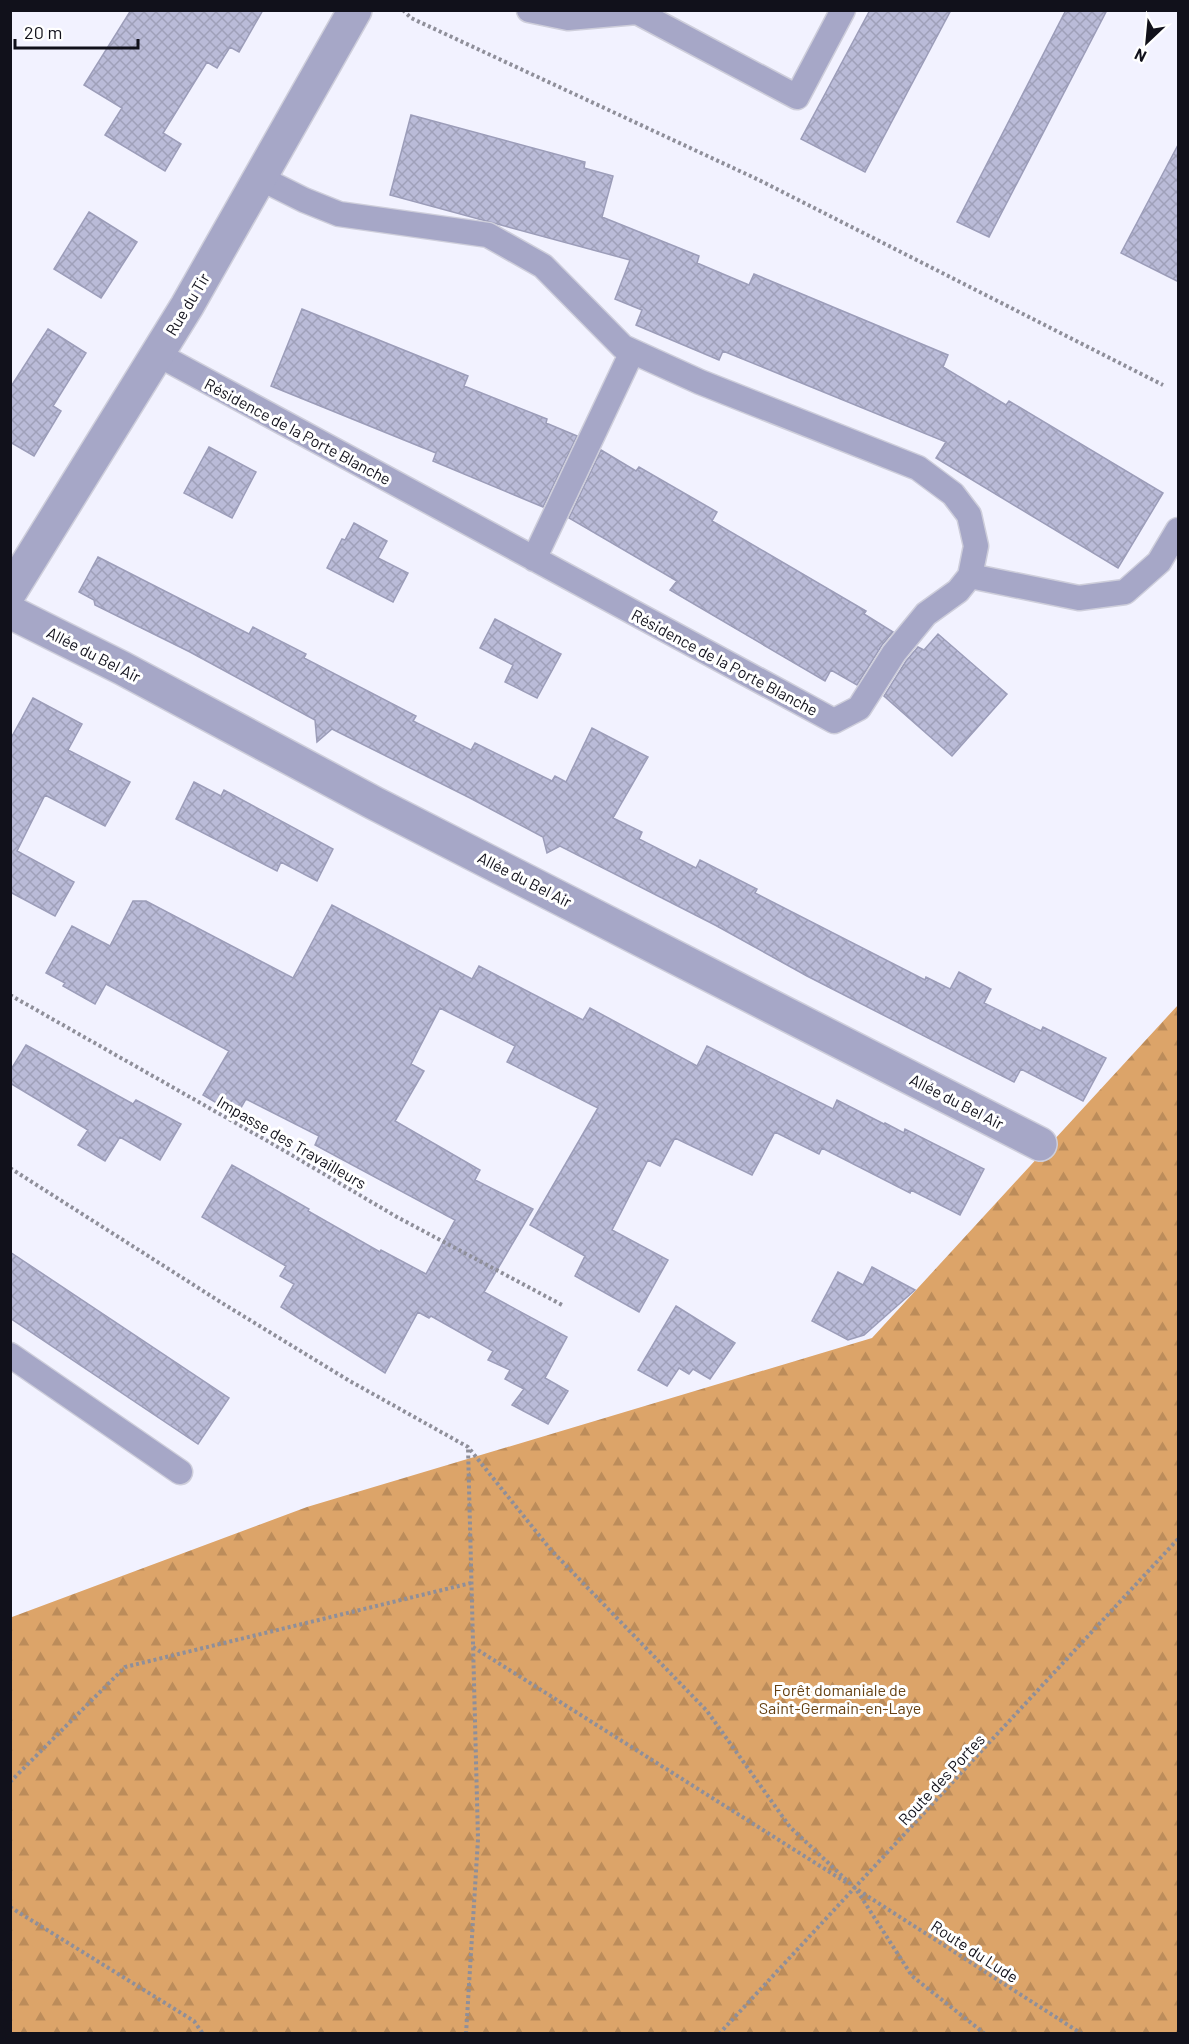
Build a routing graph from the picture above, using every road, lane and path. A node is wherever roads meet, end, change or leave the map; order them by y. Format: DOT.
graph roads {
  1 [pos="355,10"];
  2 [pos="403,10"];
  3 [pos="529,10"];
  4 [pos="843,10"];
  5 [pos="260,178"];
  6 [pos="632,352"];
  7 [pos="157,354"];
  8 [pos="1163,385"];
  9 [pos="1179,530"];
  10 [pos="534,559"];
  11 [pos="970,576"];
  12 [pos="10,592"];
  13 [pos="10,612"];
  14 [pos="10,995"];
  15 [pos="1040,1144"];
  16 [pos="10,1168"];
  17 [pos="564,1306"];
  18 [pos="10,1355"];
  19 [pos="468,1446"];
  20 [pos="180,1472"];
  21 [pos="1179,1539"];
  22 [pos="471,1583"];
  23 [pos="473,1647"];
  24 [pos="10,1782"];
  25 [pos="856,1889"];
  26 [pos="10,1907"];
  27 [pos="203,2034"];
  28 [pos="466,2034"];
  29 [pos="719,2034"];
  30 [pos="985,2034"];
  31 [pos="1082,2034"];
  1 -- 5 [label="street, Rue du Tir"];
  2 -- 8 [label="path"];
  3 -- 4 [label="lane"];
  5 -- 6 [label="lane"];
  5 -- 7 [label="street, Rue du Tir"];
  6 -- 10 [label="lane"];
  6 -- 11 [label="lane"];
  7 -- 10 [label="lane, Résidence de la Porte Blanche"];
  7 -- 12 [label="street, Rue du Tir"];
  9 -- 11 [label="lane"];
  10 -- 11 [label="lane, Résidence de la Porte Blanche"];
  13 -- 15 [label="street, Allée du Bel Air"];
  14 -- 17 [label="path, Impasse des Travailleurs"];
  16 -- 19 [label="path"];
  18 -- 20 [label="lane"];
  19 -- 22 [label="path"];
  19 -- 25 [label="path"];
  21 -- 25 [label="path, Route des Portes"];
  22 -- 23 [label="path"];
  22 -- 24 [label="path"];
  23 -- 25 [label="path"];
  23 -- 28 [label="path"];
  25 -- 29 [label="path, Route des Portes"];
  25 -- 30 [label="path"];
  25 -- 31 [label="path, Route du Lude"];
  26 -- 27 [label="path"];
}
